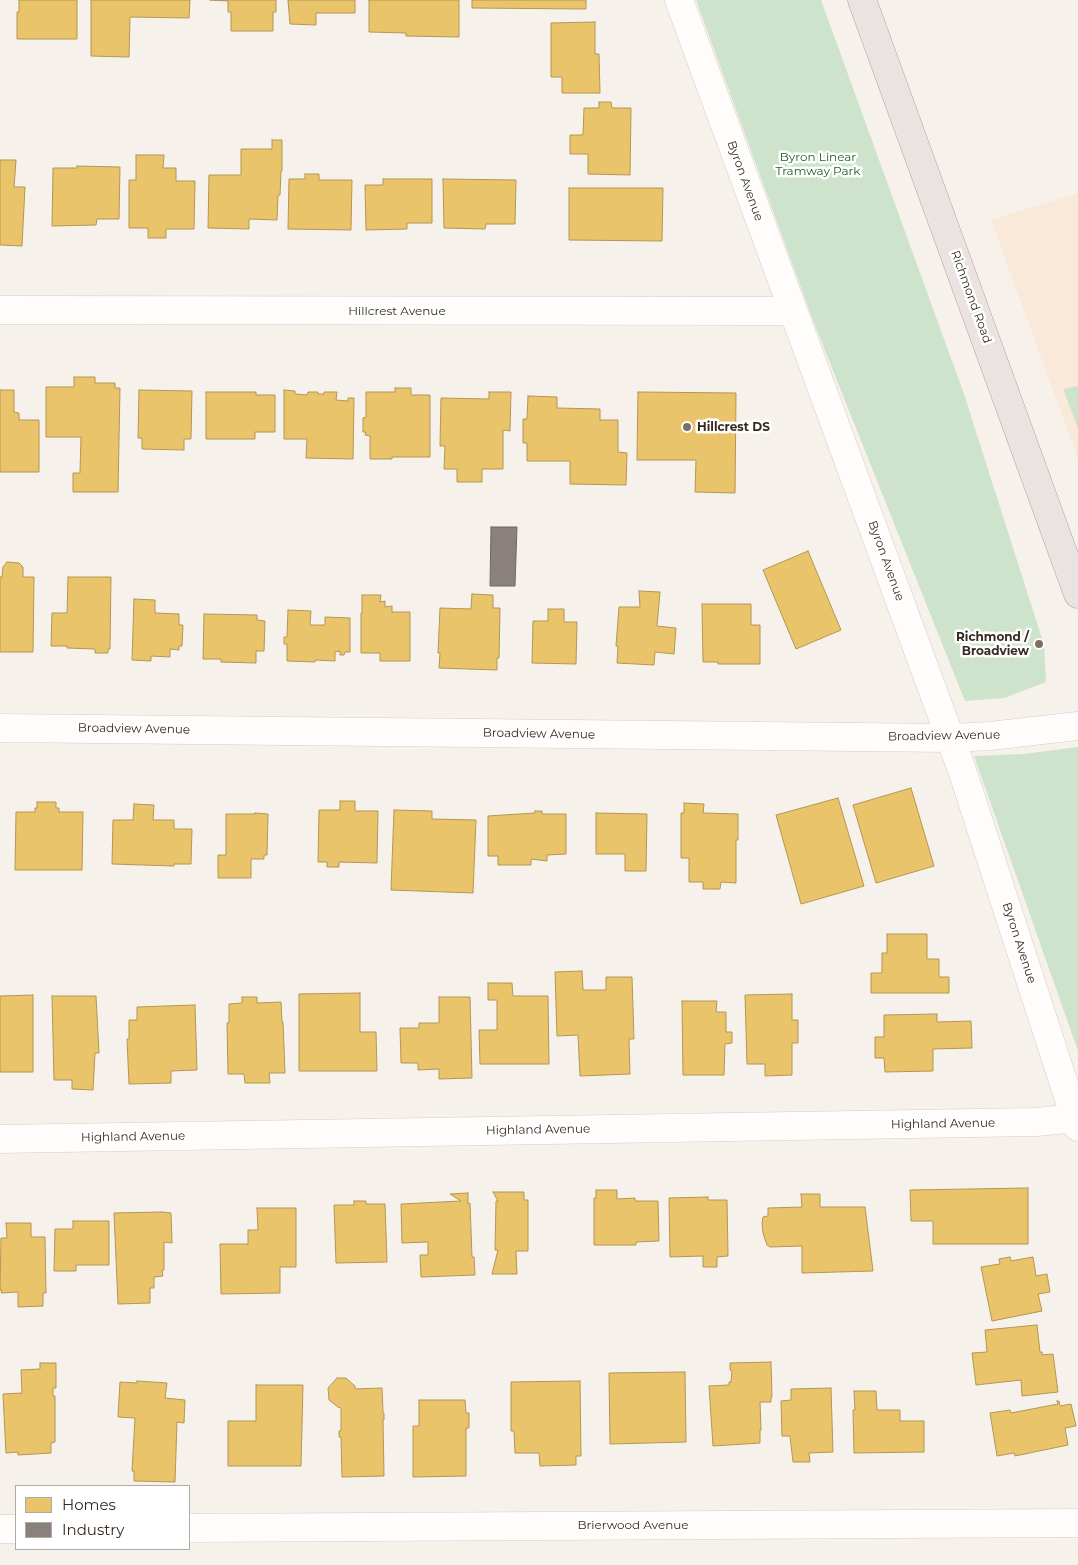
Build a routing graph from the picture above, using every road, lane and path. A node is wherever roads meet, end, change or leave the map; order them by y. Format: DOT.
graph roads {
  1 [pos="679,0"];
  2 [pos="862,0"];
  3 [pos="0,310"];
  4 [pos="793,311"];
  5 [pos="1078,594"];
  6 [pos="1078,726"];
  7 [pos="0,728"];
  8 [pos="951,738"];
  9 [pos="1077,1122"];
  10 [pos="0,1139"];
  11 [pos="1078,1523"];
  12 [pos="190,1528"];
  13 [pos="0,1529"];
  14 [pos="15,1529"];
  1 -- 4 [label="street, Byron Avenue"];
  2 -- 5 [label="main road, Richmond Road"];
  3 -- 4 [label="street, Hillcrest Avenue"];
  4 -- 8 [label="street, Byron Avenue"];
  6 -- 8 [label="street, Broadview Avenue"];
  7 -- 8 [label="street, Broadview Avenue"];
  8 -- 9 [label="street, Byron Avenue"];
  9 -- 10 [label="street, Highland Avenue"];
  11 -- 12 [label="street, Brierwood Avenue"];
  13 -- 14 [label="street"];
}
